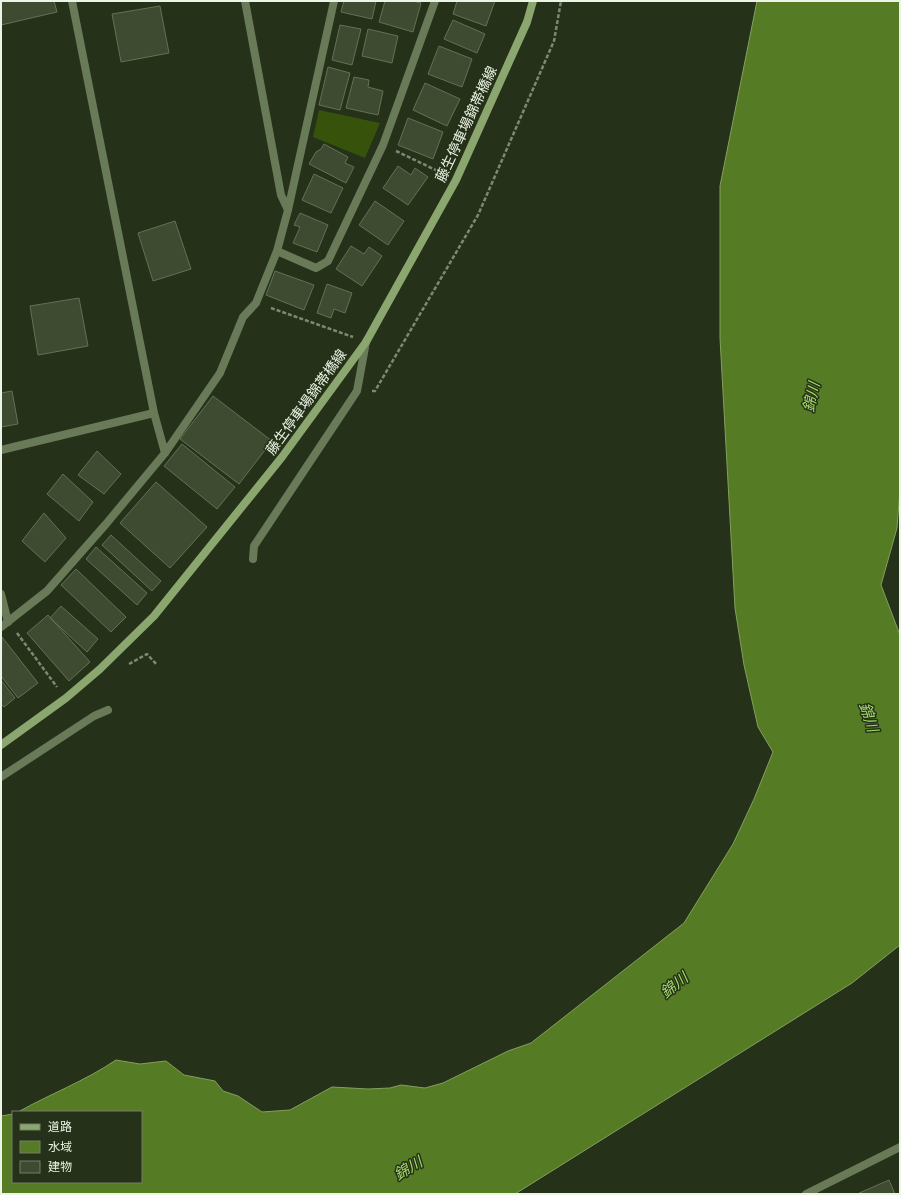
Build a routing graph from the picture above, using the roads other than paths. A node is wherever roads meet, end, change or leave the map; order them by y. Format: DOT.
graph roads {
  1 [pos="72,1"];
  2 [pos="245,1"];
  3 [pos="334,1"];
  4 [pos="435,1"];
  5 [pos="533,1"];
  6 [pos="288,210"];
  7 [pos="277,251"];
  8 [pos="366,342"];
  9 [pos="154,413"];
  10 [pos="1,450"];
  11 [pos="165,453"];
  12 [pos="253,558"];
  13 [pos="1,594"];
  14 [pos="4,624"];
  15 [pos="108,710"];
  16 [pos="1,745"];
  17 [pos="1,776"];
  18 [pos="900,1147"];
  19 [pos="806,1194"];
  1 -- 9 [label="street"];
  2 -- 6 [label="street"];
  3 -- 6 [label="street"];
  4 -- 7 [label="street"];
  5 -- 8 [label="main road, 藤生停車場錦帯橋線"];
  6 -- 7 [label="street"];
  7 -- 11 [label="street"];
  8 -- 12 [label="street"];
  8 -- 16 [label="main road, 藤生停車場錦帯橋線"];
  9 -- 10 [label="street"];
  9 -- 11 [label="street"];
  11 -- 14 [label="street"];
  13 -- 14 [label="street"];
  15 -- 17 [label="street"];
  18 -- 19 [label="street"];
}
